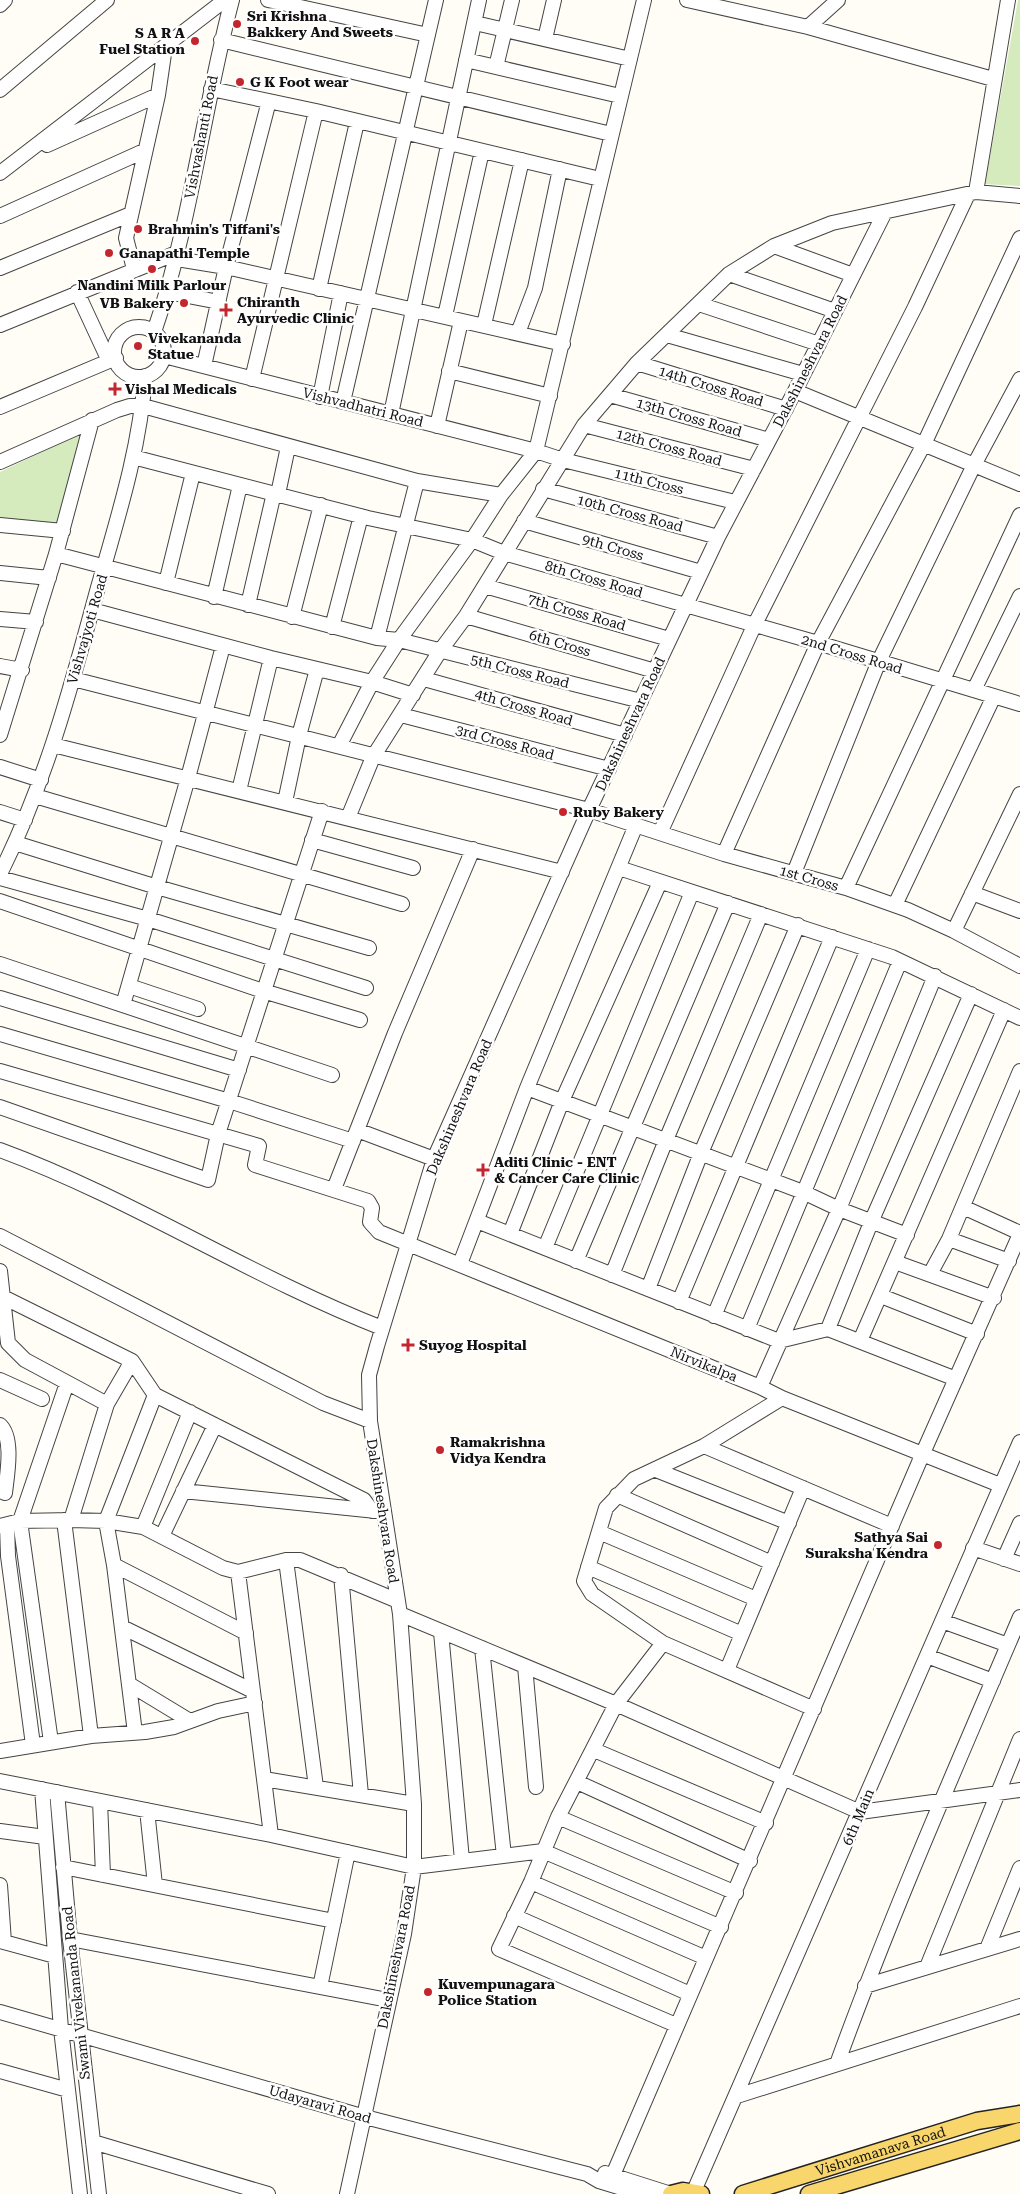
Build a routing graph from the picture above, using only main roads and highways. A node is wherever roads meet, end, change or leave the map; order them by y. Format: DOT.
graph roads {
  1 [pos="1020,2113"];
  2 [pos="1020,2131"];
  3 [pos="698,2193"];
  4 [pos="671,2194"];
  5 [pos="743,2194"];
  6 [pos="809,2194"];
  1 -- 5 [label="main road, Vishvamanava Road"];
  2 -- 6 [label="main road, Vishvamanava Road"];
  3 -- 4 [label="main road"];
}
